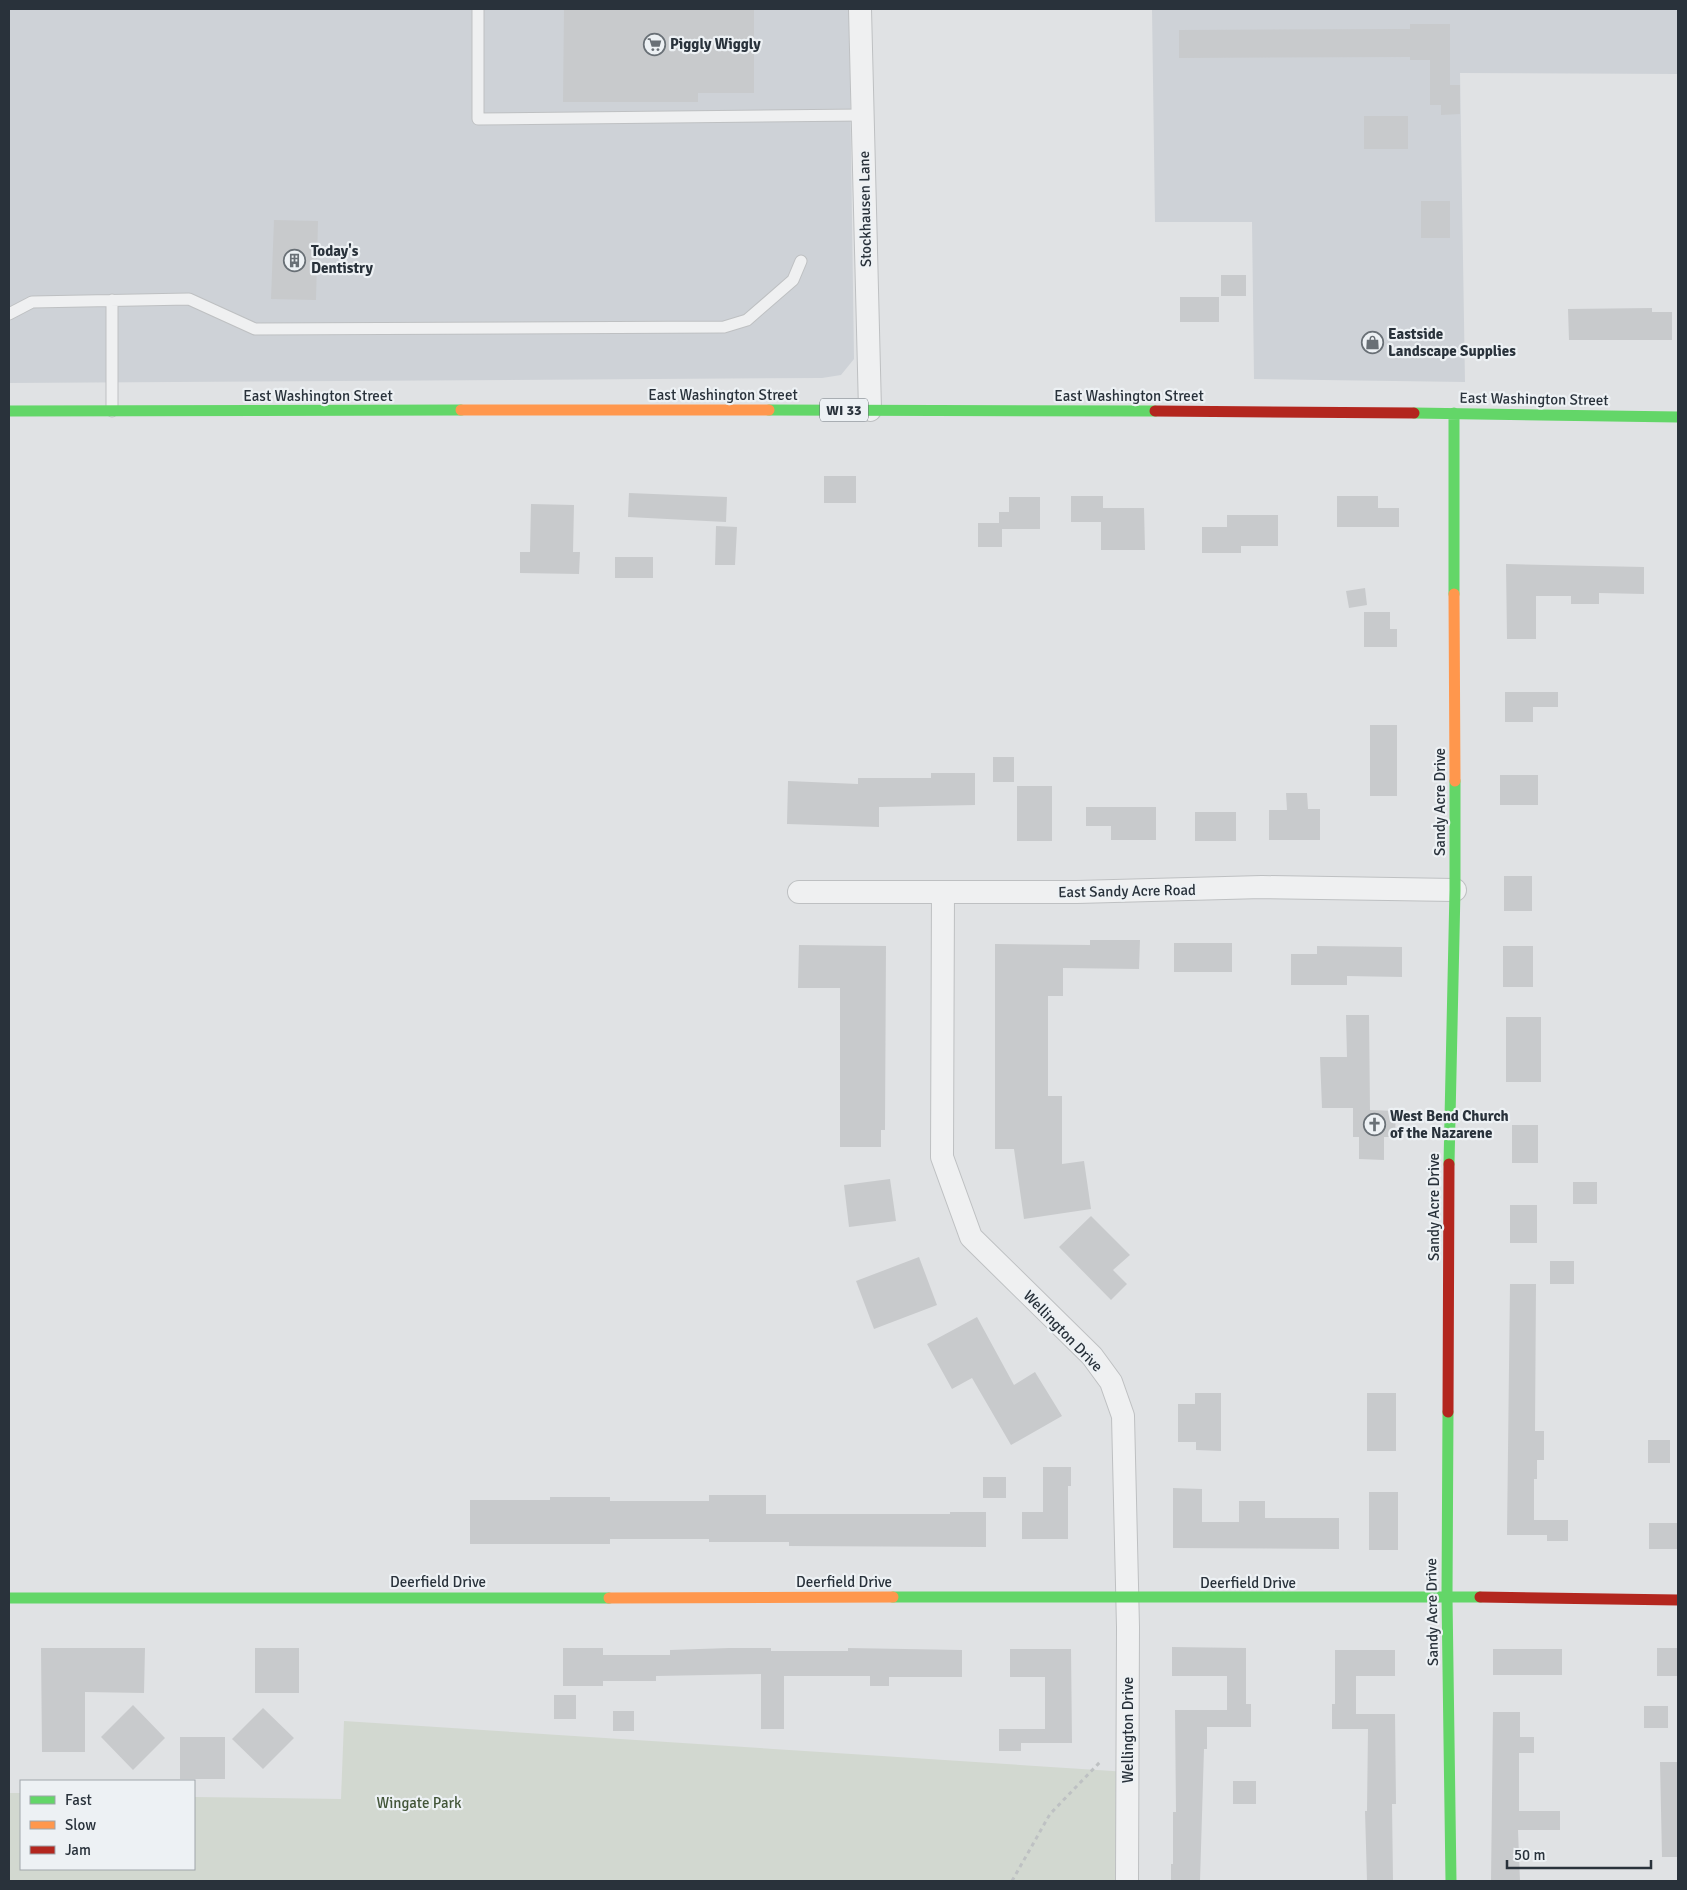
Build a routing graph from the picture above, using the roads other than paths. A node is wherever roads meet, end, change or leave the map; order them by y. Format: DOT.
graph roads {
  1 [pos="478,9"];
  2 [pos="860,9"];
  3 [pos="863,114"];
  4 [pos="801,261"];
  5 [pos="112,300"];
  6 [pos="9,314"];
  7 [pos="870,410"];
  8 [pos="9,411"];
  9 [pos="112,411"];
  10 [pos="1454,412"];
  11 [pos="1678,417"];
  12 [pos="1455,890"];
  13 [pos="799,892"];
  14 [pos="943,892"];
  15 [pos="1446,1597"];
  16 [pos="9,1598"];
  17 [pos="1127,1599"];
  18 [pos="1678,1600"];
  19 [pos="1128,1881"];
  20 [pos="1451,1881"];
  1 -- 3 [label="lane"];
  2 -- 3 [label="street, Stockhausen Lane"];
  3 -- 7 [label="street, Stockhausen Lane"];
  4 -- 5 [label="lane"];
  5 -- 6 [label="lane"];
  5 -- 9 [label="lane"];
  7 -- 9 [label="street, East Washington Street / WI 33"];
  7 -- 10 [label="street, East Washington Street / WI 33"];
  8 -- 9 [label="street, East Washington Street / WI 33"];
  10 -- 11 [label="street, East Washington Street / WI 33"];
  10 -- 12 [label="street, Sandy Acre Drive"];
  12 -- 14 [label="street, East Sandy Acre Road"];
  12 -- 15 [label="street, Sandy Acre Drive"];
  13 -- 14 [label="street, East Sandy Acre Road"];
  14 -- 17 [label="street, Wellington Drive"];
  15 -- 17 [label="street, Deerfield Drive"];
  15 -- 18 [label="street, Deerfield Drive"];
  15 -- 20 [label="street, Sandy Acre Drive"];
  16 -- 17 [label="street, Deerfield Drive"];
  17 -- 19 [label="street, Wellington Drive"];
}
